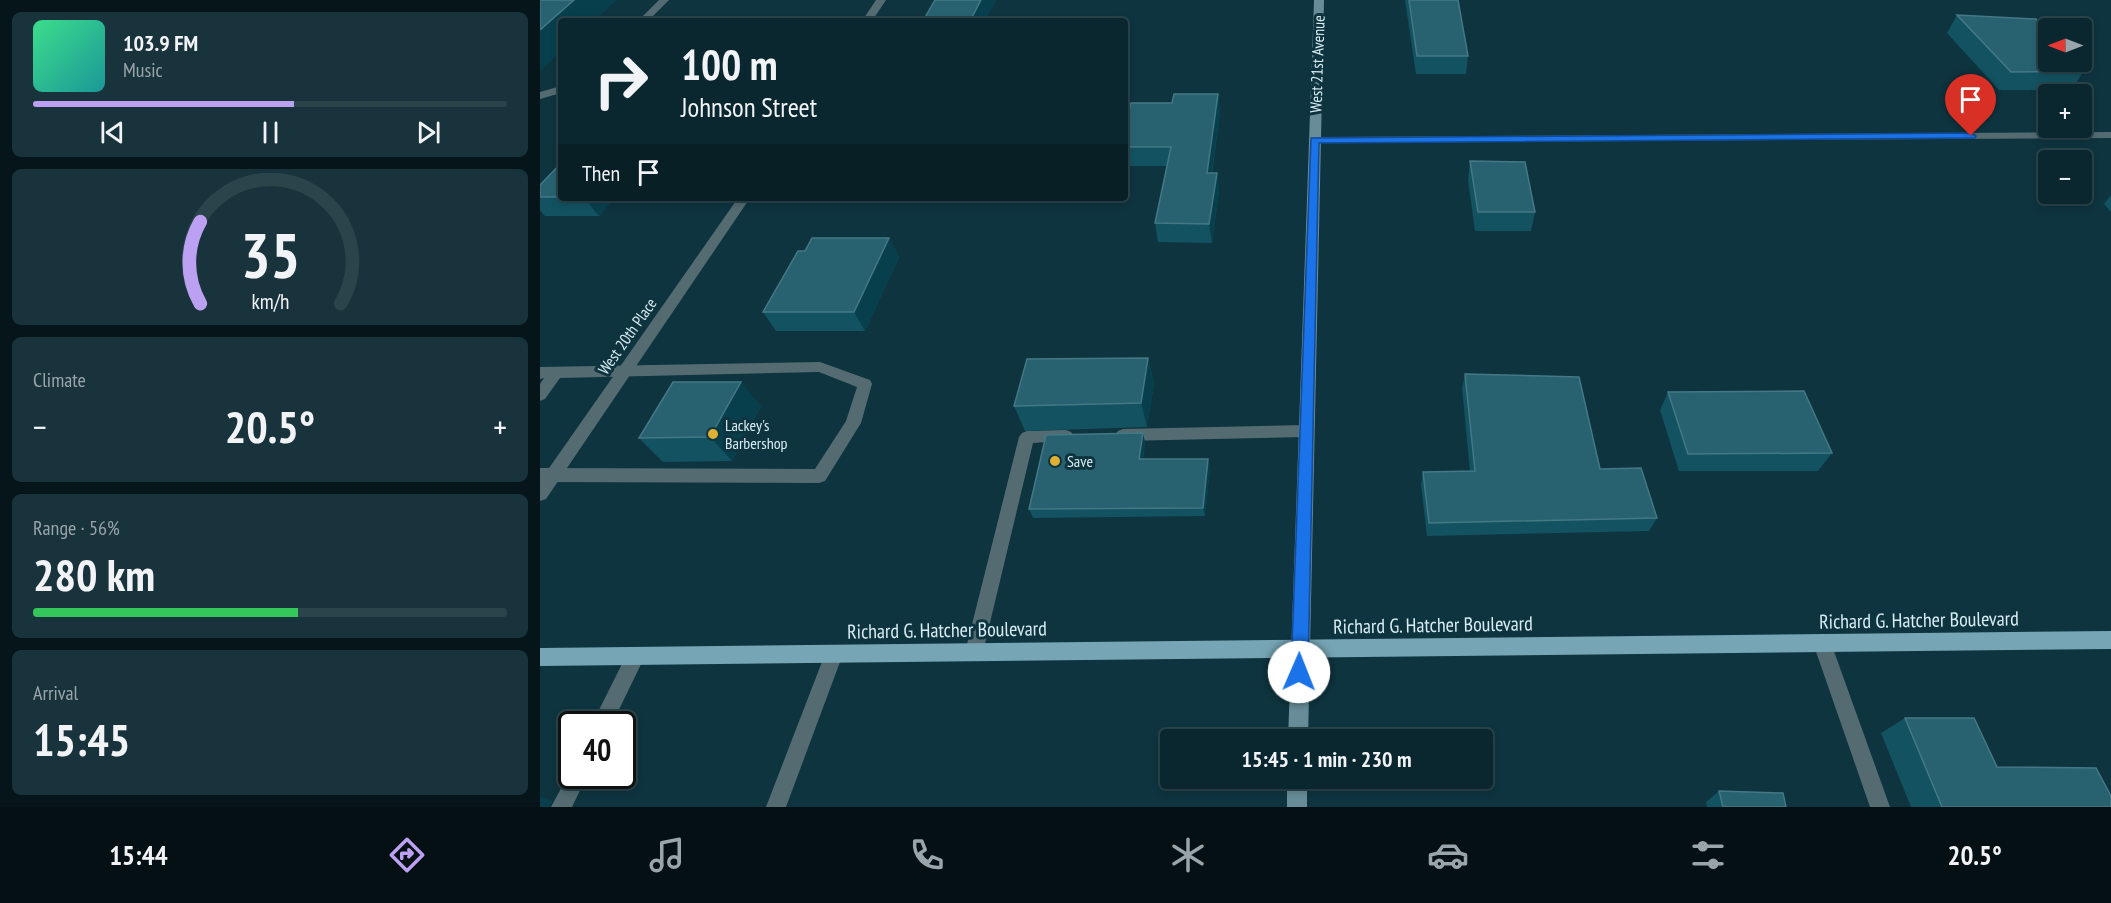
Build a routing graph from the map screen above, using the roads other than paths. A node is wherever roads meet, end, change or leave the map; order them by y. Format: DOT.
graph roads {
  1 [pos="664,0"];
  2 [pos="881,0"];
  3 [pos="1319,0"];
  4 [pos="646,18"];
  5 [pos="869,18"];
  6 [pos="558,90"];
  7 [pos="540,96"];
  8 [pos="2111,135"];
  9 [pos="1314,140"];
  10 [pos="742,201"];
  11 [pos="540,373"];
  12 [pos="556,373"];
  13 [pos="624,373"];
  14 [pos="540,395"];
  15 [pos="1305,431"];
  16 [pos="1109,435"];
  17 [pos="1085,436"];
  18 [pos="546,475"];
  19 [pos="540,494"];
  20 [pos="2111,640"];
  21 [pos="1822,643"];
  22 [pos="1300,650"];
  23 [pos="974,652"];
  24 [pos="834,654"];
  25 [pos="636,656"];
  26 [pos="540,657"];
  27 [pos="608,711"];
  28 [pos="1298,729"];
  29 [pos="570,789"];
  30 [pos="1297,789"];
  31 [pos="561,807"];
  32 [pos="776,807"];
  33 [pos="1297,807"];
  34 [pos="1880,807"];
  1 -- 4 [label="street"];
  2 -- 5 [label="street"];
  3 -- 9 [label="street, West 21st Avenue"];
  6 -- 7 [label="street"];
  8 -- 9 [label="street"];
  9 -- 15 [label="street, West 21st Avenue"];
  10 -- 13 [label="street, West 20th Place"];
  11 -- 12 [label="street"];
  12 -- 13 [label="street"];
  12 -- 14 [label="street"];
  13 -- 18 [label="street, West 20th Place"];
  13 -- 18 [label="street"];
  15 -- 16 [label="street"];
  15 -- 22 [label="street, West 21st Avenue"];
  17 -- 23 [label="street"];
  18 -- 19 [label="street, West 20th Place"];
  20 -- 21 [label="main road, Richard G. Hatcher Boulevard"];
  21 -- 22 [label="main road, Richard G. Hatcher Boulevard"];
  21 -- 34 [label="street"];
  22 -- 23 [label="main road, Richard G. Hatcher Boulevard"];
  22 -- 28 [label="street, West 21st Avenue"];
  23 -- 24 [label="main road, Richard G. Hatcher Boulevard"];
  24 -- 25 [label="main road, Richard G. Hatcher Boulevard"];
  24 -- 32 [label="street"];
  25 -- 26 [label="main road, Richard G. Hatcher Boulevard"];
  25 -- 27 [label="street"];
  29 -- 31 [label="street"];
  30 -- 33 [label="street"];
}
